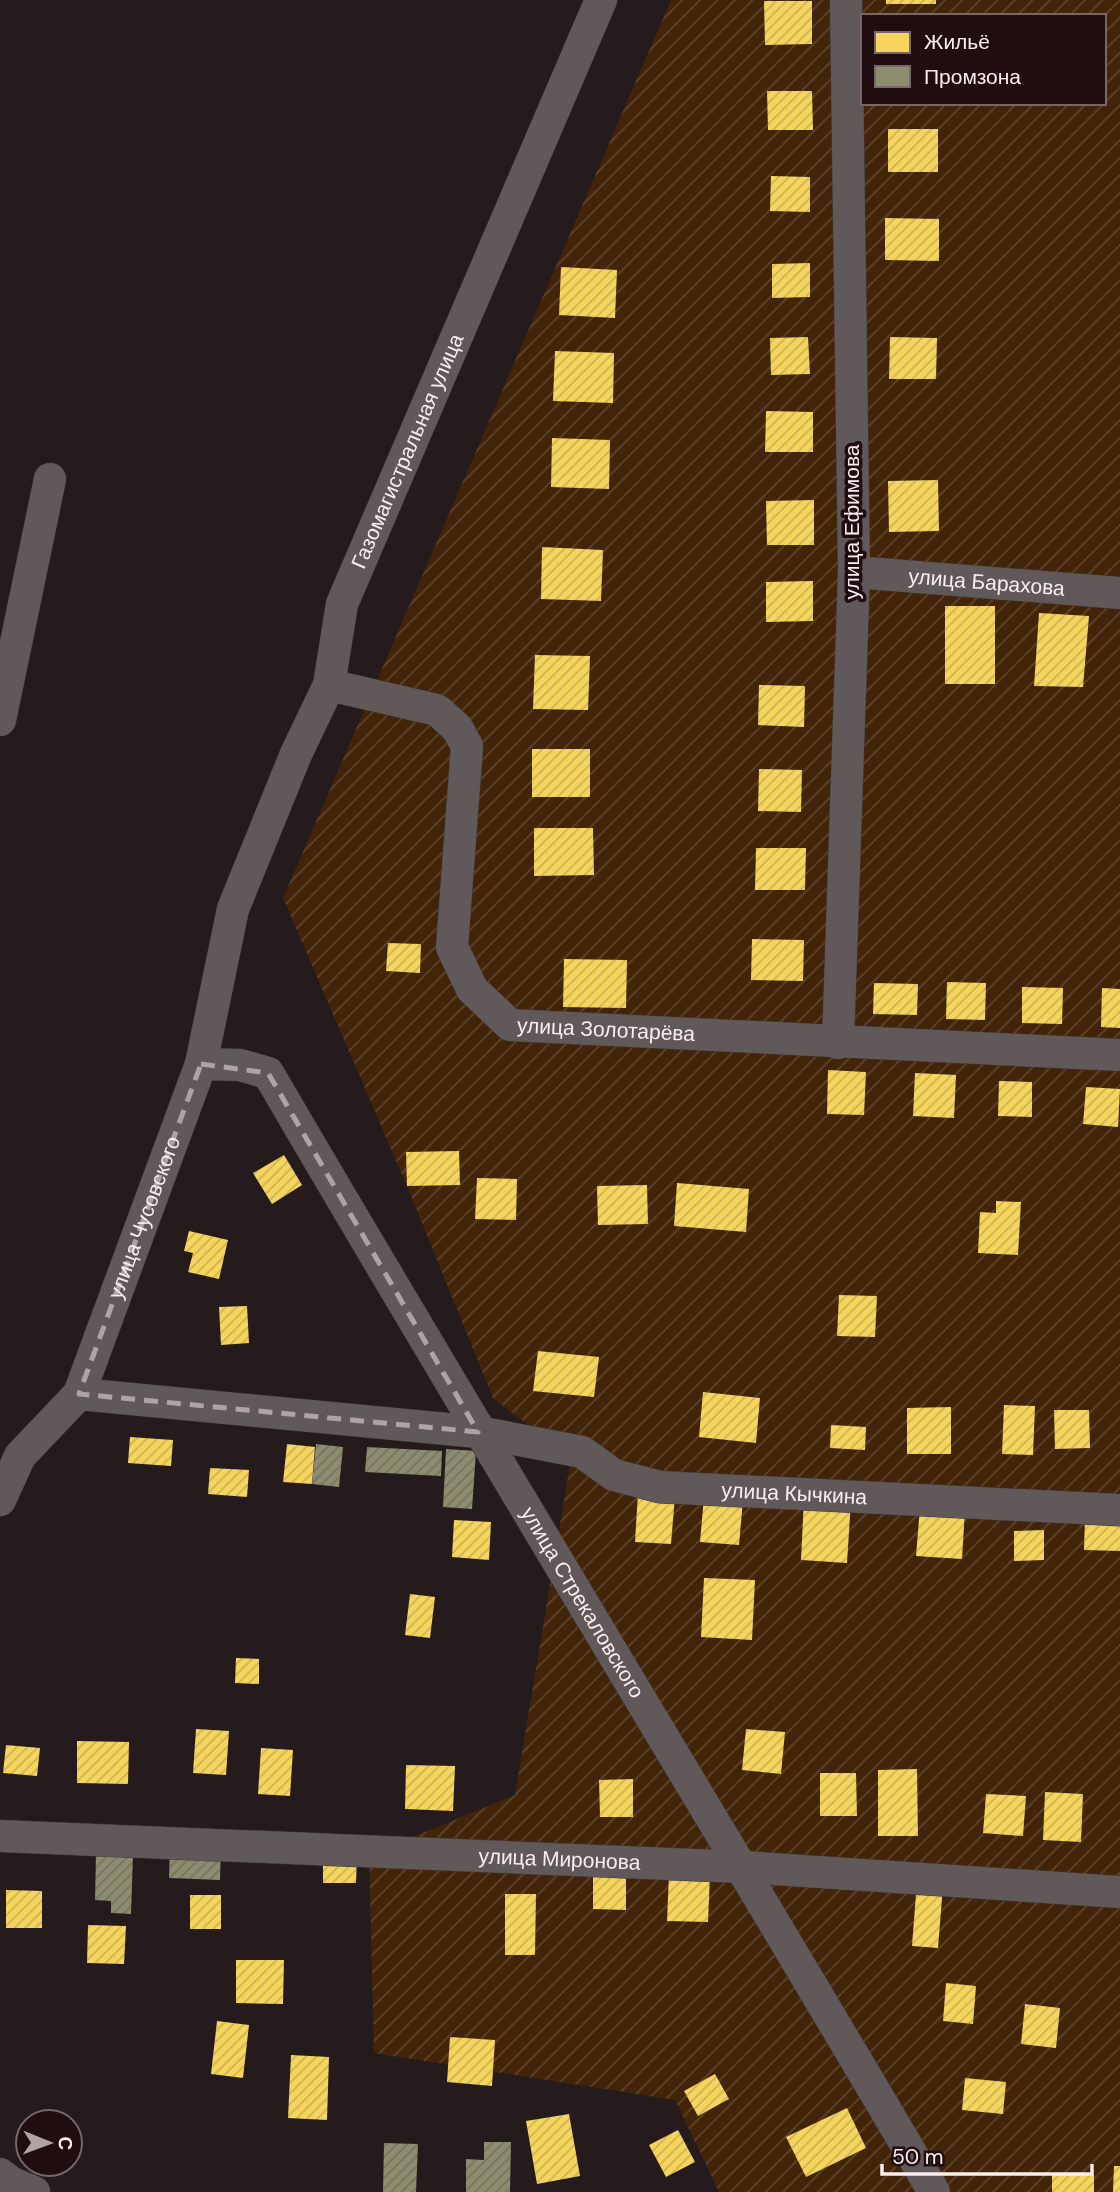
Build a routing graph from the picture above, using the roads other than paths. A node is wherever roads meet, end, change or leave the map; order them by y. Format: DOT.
graph roads {
  1 [pos="601,0"];
  2 [pos="846,0"];
  3 [pos="50,479"];
  4 [pos="854,572"];
  5 [pos="1120,593"];
  6 [pos="329,685"];
  7 [pos="0,720"];
  8 [pos="233,909"];
  9 [pos="838,1043"];
  10 [pos="1120,1055"];
  11 [pos="201,1064"];
  12 [pos="79,1394"];
  13 [pos="478,1432"];
  14 [pos="0,1500"];
  15 [pos="1120,1510"];
  16 [pos="0,1836"];
  17 [pos="743,1867"];
  18 [pos="1120,1892"];
  19 [pos="0,2174"];
  20 [pos="34,2192"];
  21 [pos="934,2192"];
  1 -- 6 [label="street, Газомагистральная улица"];
  2 -- 4 [label="street, улица Ефимова"];
  3 -- 7 [label="street"];
  4 -- 5 [label="street, улица Барахова"];
  4 -- 9 [label="street, улица Ефимова"];
  6 -- 8 [label="street, Газомагистральная улица"];
  6 -- 9 [label="street, улица Золотарёва"];
  8 -- 11 [label="street, улица Чусовского"];
  9 -- 10 [label="street, улица Золотарёва"];
  11 -- 12 [label="street, улица Чусовского"];
  11 -- 13 [label="street, улица Стрекаловского"];
  12 -- 13 [label="street, улица Кычкина"];
  12 -- 14 [label="street, улица Чусовского"];
  13 -- 15 [label="street, улица Кычкина"];
  13 -- 17 [label="street, улица Стрекаловского"];
  16 -- 17 [label="street, улица Миронова"];
  17 -- 18 [label="street, улица Миронова"];
  17 -- 21 [label="street, улица Стрекаловского"];
  19 -- 20 [label="street"];
}
